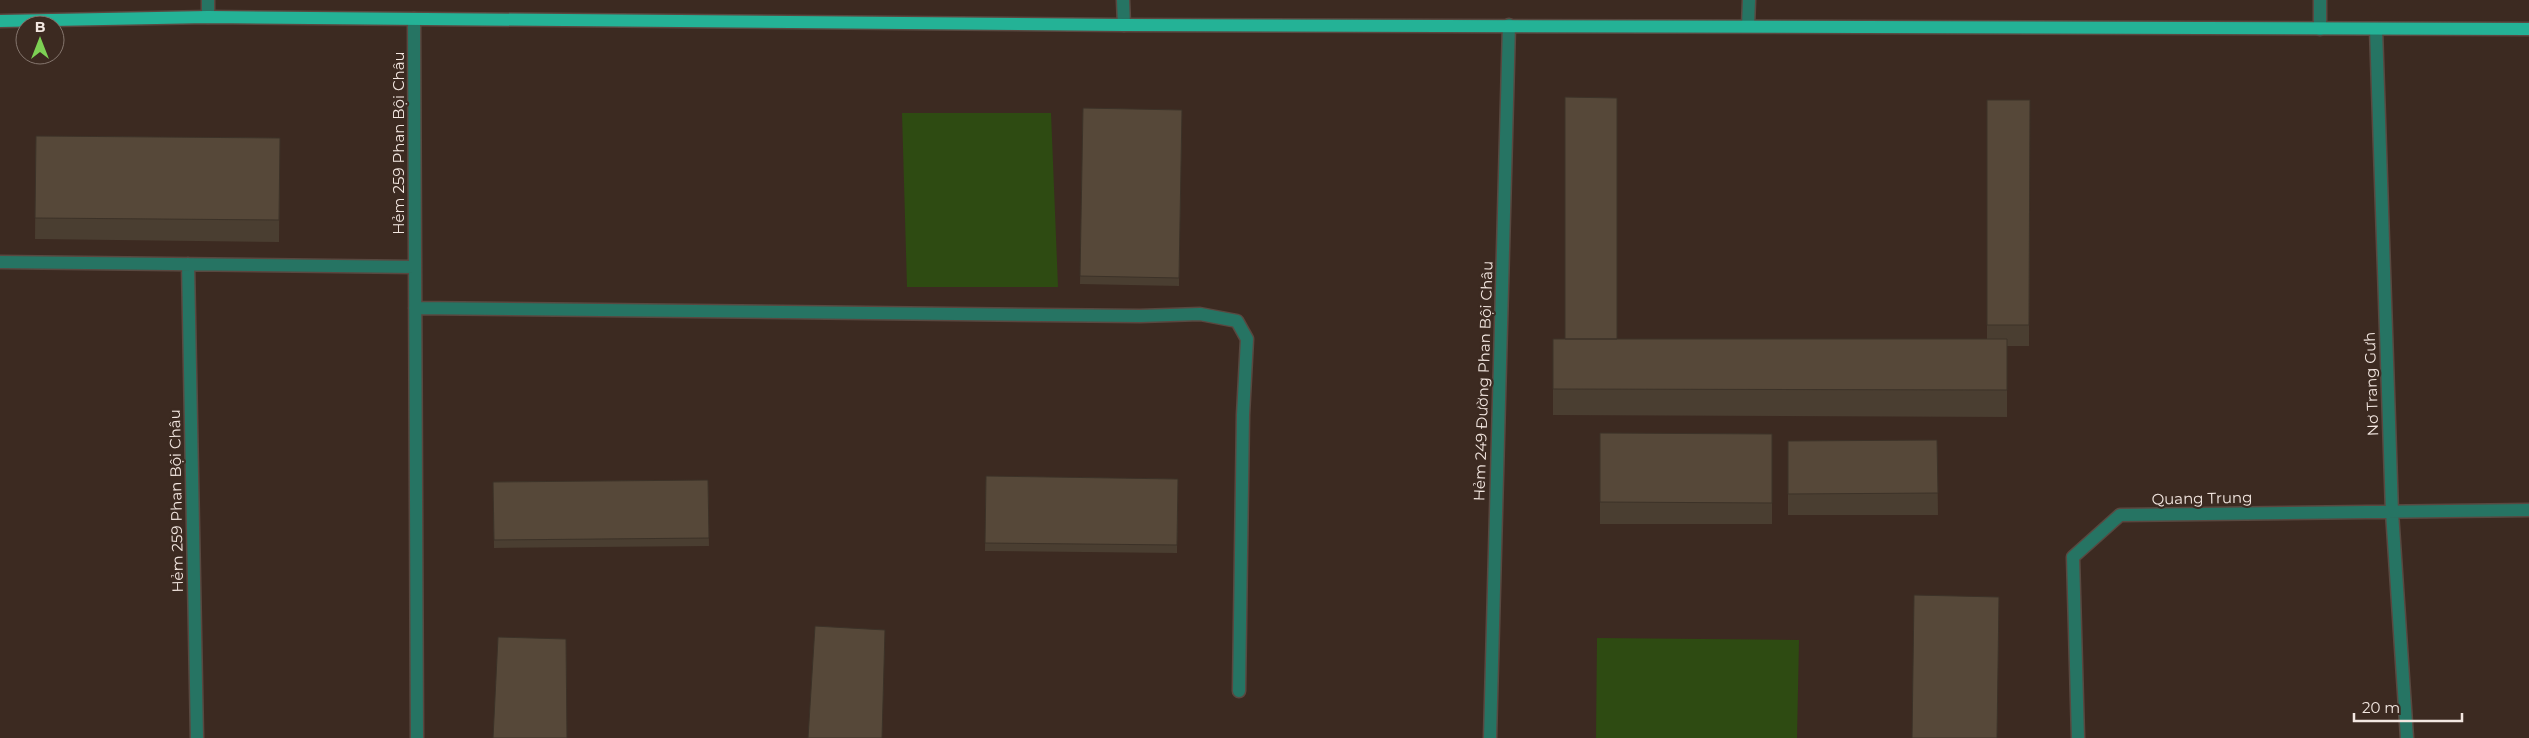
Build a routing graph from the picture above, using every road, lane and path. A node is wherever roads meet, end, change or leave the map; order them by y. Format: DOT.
graph roads {
  1 [pos="208,0"];
  2 [pos="1123,0"];
  3 [pos="1749,0"];
  4 [pos="2320,0"];
  5 [pos="208,17"];
  6 [pos="414,19"];
  7 [pos="0,21"];
  8 [pos="1124,25"];
  9 [pos="1509,25"];
  10 [pos="1748,26"];
  11 [pos="2320,29"];
  12 [pos="2376,29"];
  13 [pos="2529,29"];
  14 [pos="0,262"];
  15 [pos="188,264"];
  16 [pos="415,267"];
  17 [pos="415,308"];
  18 [pos="2529,510"];
  19 [pos="2392,512"];
  20 [pos="1239,691"];
  21 [pos="197,738"];
  22 [pos="417,738"];
  23 [pos="1490,738"];
  24 [pos="2078,738"];
  25 [pos="2407,738"];
  1 -- 5 [label="street"];
  2 -- 8 [label="street"];
  3 -- 10 [label="street"];
  4 -- 11 [label="street"];
  5 -- 6 [label="main road"];
  5 -- 7 [label="main road"];
  6 -- 8 [label="main road"];
  6 -- 16 [label="street, Hẻm 259 Phan Bội Châu"];
  8 -- 9 [label="main road"];
  9 -- 10 [label="main road"];
  9 -- 23 [label="street, Hẻm 249 Đường Phan Bội Châu"];
  10 -- 11 [label="main road"];
  11 -- 12 [label="main road"];
  12 -- 13 [label="main road"];
  12 -- 19 [label="street, Nơ Trang Gưh"];
  14 -- 15 [label="street"];
  15 -- 16 [label="street"];
  15 -- 21 [label="street, Hẻm 259 Phan Bội Châu"];
  16 -- 17 [label="street, Hẻm 259 Phan Bội Châu"];
  17 -- 20 [label="street"];
  17 -- 22 [label="street, Hẻm 259 Phan Bội Châu"];
  18 -- 19 [label="street, Quang Trung"];
  19 -- 24 [label="street, Quang Trung"];
  19 -- 25 [label="street, Nơ Trang Gưh"];
}
